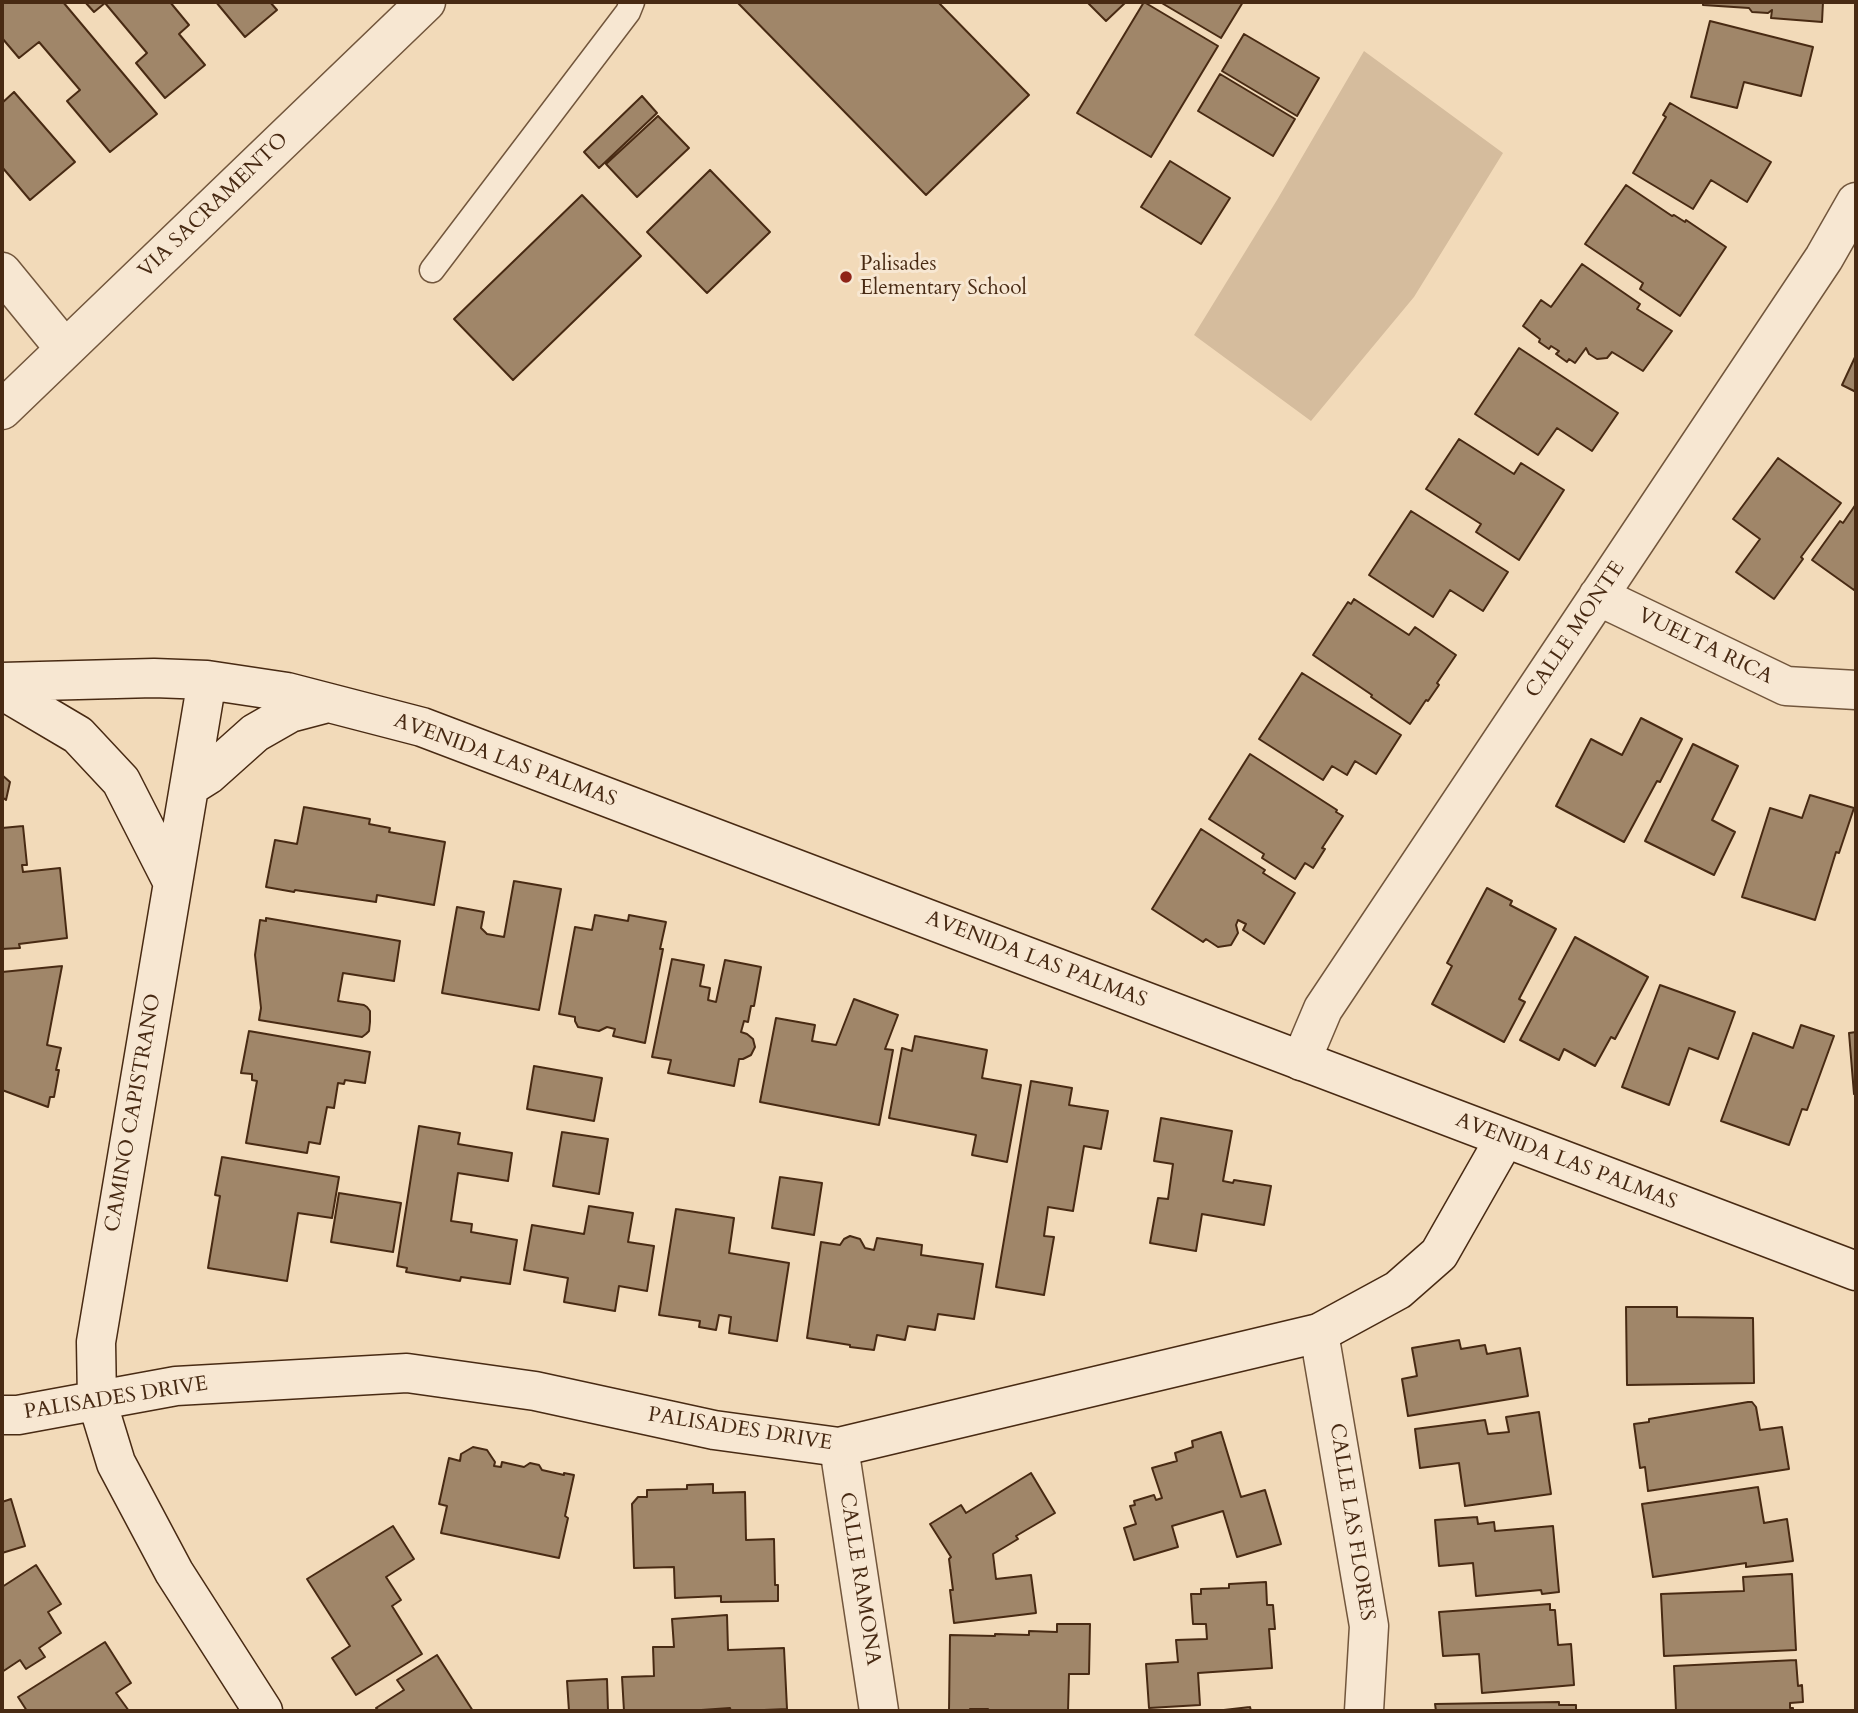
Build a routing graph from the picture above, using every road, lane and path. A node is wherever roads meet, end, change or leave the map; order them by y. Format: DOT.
graph roads {
  1 [pos="426,2"];
  2 [pos="632,2"];
  3 [pos="1856,202"];
  4 [pos="432,270"];
  5 [pos="2,272"];
  6 [pos="65,349"];
  7 [pos="2,410"];
  8 [pos="1598,596"];
  9 [pos="207,680"];
  10 [pos="2,682"];
  11 [pos="2,690"];
  12 [pos="1856,690"];
  13 [pos="328,703"];
  14 [pos="189,787"];
  15 [pos="173,883"];
  16 [pos="1301,1061"];
  17 [pos="1504,1138"];
  18 [pos="1856,1271"];
  19 [pos="1319,1333"];
  20 [pos="97,1401"];
  21 [pos="2,1415"];
  22 [pos="839,1447"];
  23 [pos="263,1711"];
  24 [pos="879,1711"];
  25 [pos="1364,1711"];
  1 -- 6 [label="street, VIA SACRAMENTO"];
  2 -- 4 [label="lane"];
  3 -- 8 [label="street, CALLE MONTE"];
  5 -- 6 [label="street"];
  6 -- 7 [label="street, VIA SACRAMENTO"];
  8 -- 12 [label="street, VUELTA RICA"];
  8 -- 16 [label="street, CALLE MONTE"];
  9 -- 10 [label="street"];
  9 -- 13 [label="street, AVENIDA LAS PALMAS"];
  9 -- 14 [label="street, CAMINO CAPISTRANO"];
  11 -- 15 [label="street"];
  13 -- 14 [label="street"];
  13 -- 16 [label="street, AVENIDA LAS PALMAS"];
  14 -- 15 [label="street, CAMINO CAPISTRANO"];
  15 -- 20 [label="street, CAMINO CAPISTRANO"];
  16 -- 17 [label="street, AVENIDA LAS PALMAS"];
  17 -- 18 [label="street, AVENIDA LAS PALMAS"];
  17 -- 19 [label="street, PALISADES DRIVE"];
  19 -- 22 [label="street, PALISADES DRIVE"];
  19 -- 25 [label="street, CALLE LAS FLORES"];
  20 -- 21 [label="street, PALISADES DRIVE"];
  20 -- 22 [label="street, PALISADES DRIVE"];
  20 -- 23 [label="street, CAMINO CAPISTRANO"];
  22 -- 24 [label="street, CALLE RAMONA"];
}
